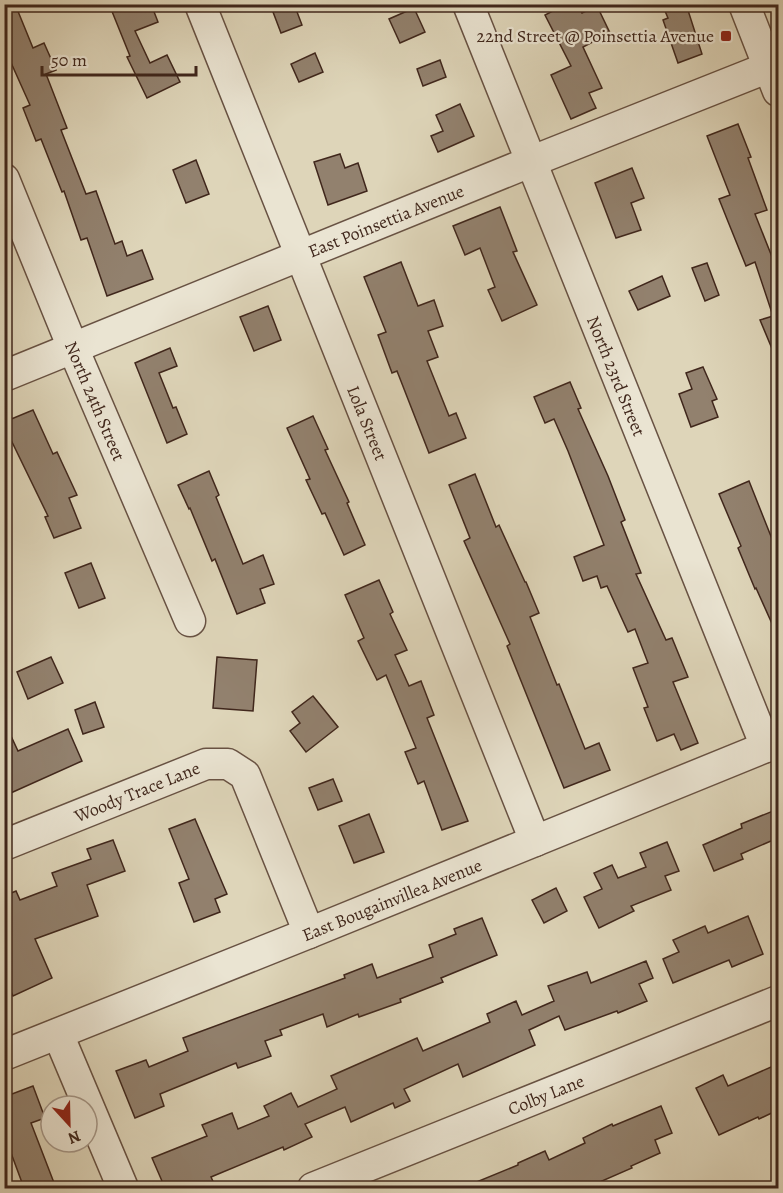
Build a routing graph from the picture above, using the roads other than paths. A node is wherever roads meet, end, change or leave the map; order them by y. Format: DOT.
graph roads {
  1 [pos="200,4"];
  2 [pos="468,4"];
  3 [pos="744,4"];
  4 [pos="772,65"];
  5 [pos="530,162"];
  6 [pos="4,179"];
  7 [pos="299,256"];
  8 [pos="73,348"];
  9 [pos="4,376"];
  10 [pos="190,621"];
  11 [pos="772,745"];
  12 [pos="535,841"];
  13 [pos="4,845"];
  14 [pos="309,933"];
  15 [pos="778,1001"];
  16 [pos="58,1034"];
  17 [pos="4,1055"];
  18 [pos="123,1188"];
  19 [pos="313,1188"];
  1 -- 7 [label="street, Lola Street"];
  2 -- 5 [label="street, North 23rd Street"];
  3 -- 4 [label="street"];
  4 -- 5 [label="street, East Poinsettia Avenue"];
  5 -- 7 [label="street, East Poinsettia Avenue"];
  5 -- 11 [label="street, North 23rd Street"];
  6 -- 8 [label="street, North 24th Street"];
  7 -- 8 [label="street, East Poinsettia Avenue"];
  7 -- 12 [label="street, Lola Street"];
  8 -- 9 [label="street, East Poinsettia Avenue"];
  8 -- 10 [label="street, North 24th Street"];
  11 -- 12 [label="street, East Bougainvillea Avenue"];
  12 -- 14 [label="street, East Bougainvillea Avenue"];
  13 -- 14 [label="street, Woody Trace Lane"];
  14 -- 16 [label="street, East Bougainvillea Avenue"];
  15 -- 19 [label="street, Colby Lane"];
  16 -- 17 [label="street, East Bougainvillea Avenue"];
  16 -- 18 [label="street"];
}
